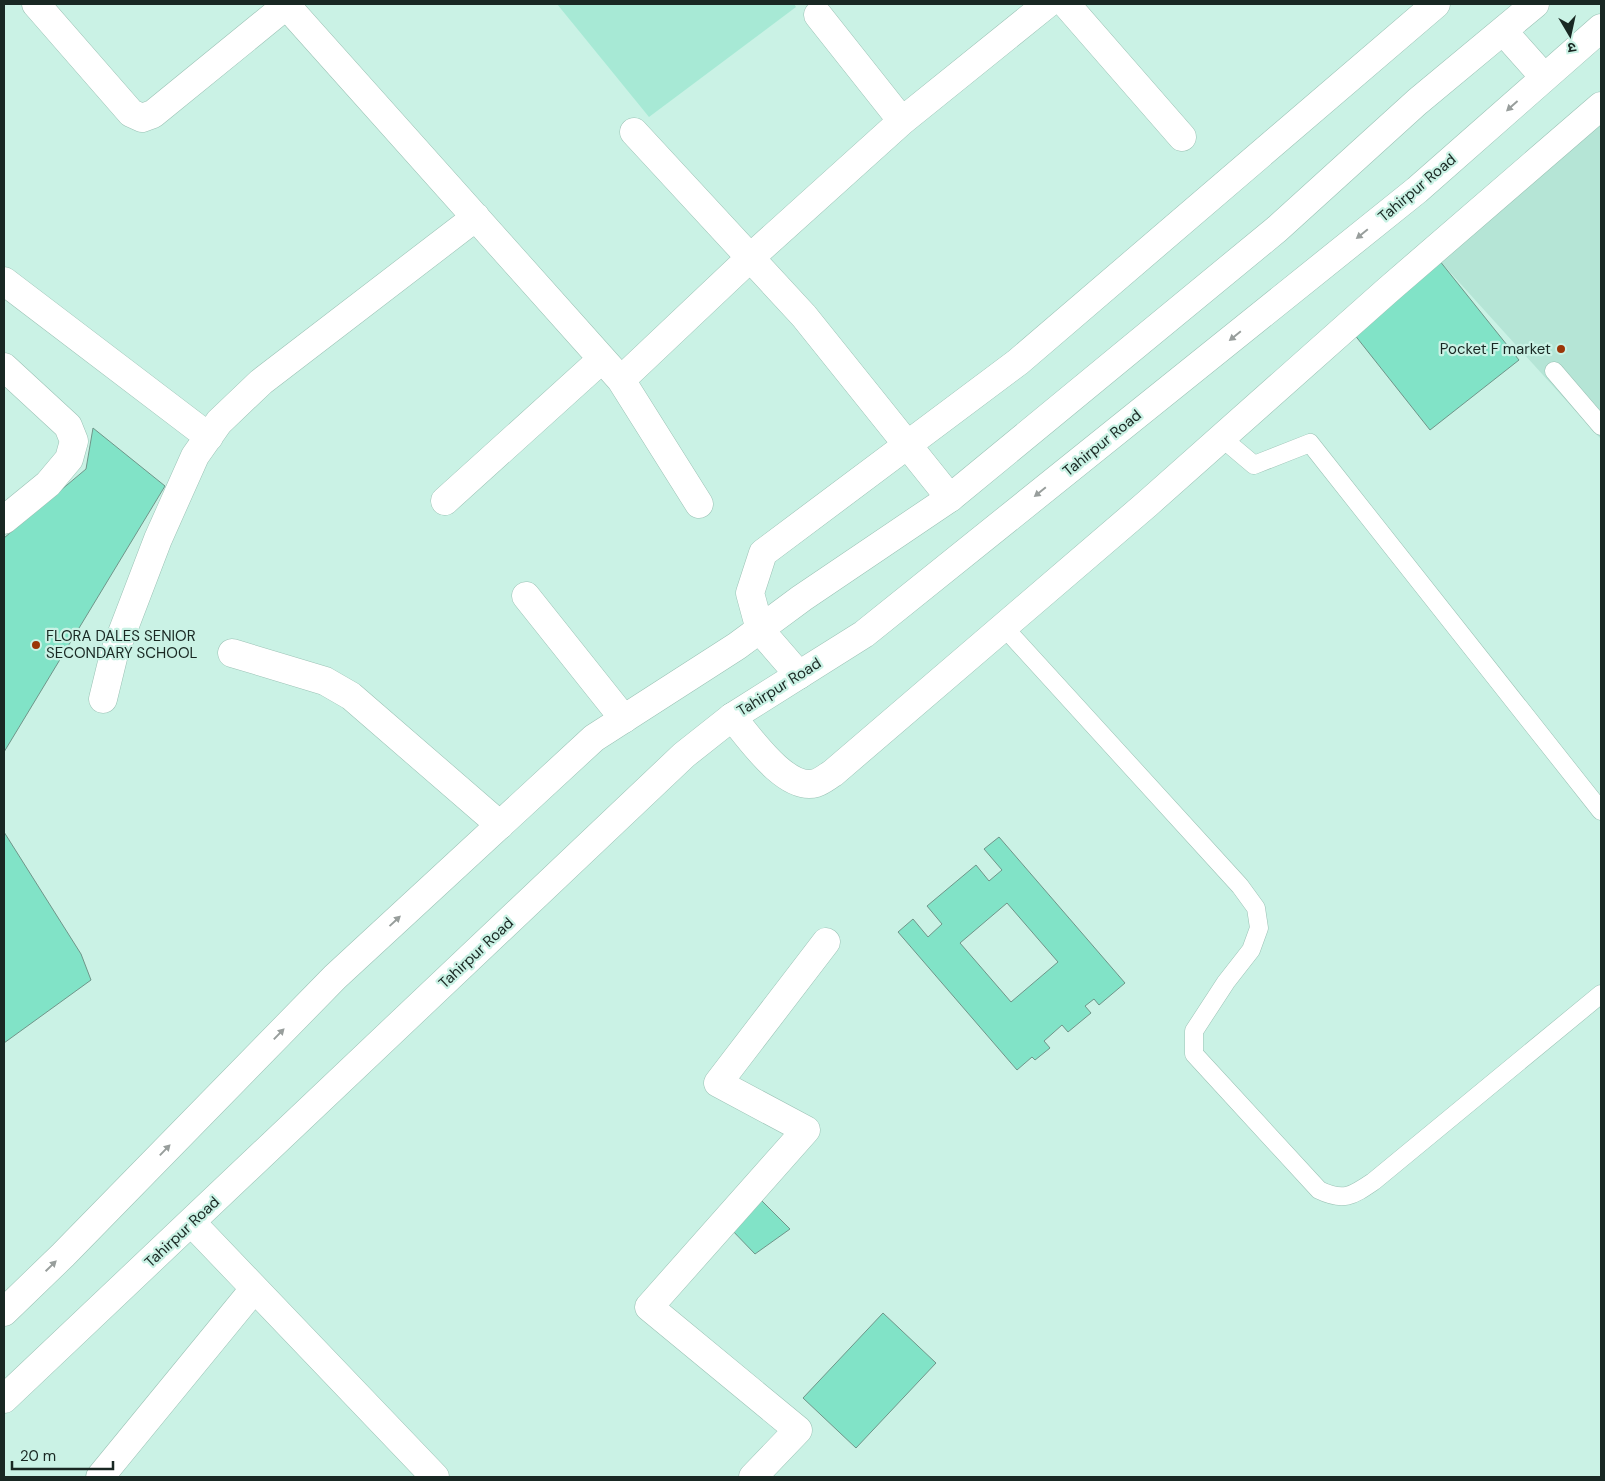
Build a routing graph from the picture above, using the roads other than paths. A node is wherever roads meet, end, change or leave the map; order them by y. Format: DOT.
graph roads {
  1 [pos="36,4"];
  2 [pos="287,4"];
  3 [pos="1047,4"];
  4 [pos="1066,4"];
  5 [pos="1436,4"];
  6 [pos="1535,4"];
  7 [pos="818,15"];
  8 [pos="1601,28"];
  9 [pos="1504,32"];
  10 [pos="1544,77"];
  11 [pos="1601,106"];
  12 [pos="902,121"];
  13 [pos="634,132"];
  14 [pos="1182,137"];
  15 [pos="476,217"];
  16 [pos="750,258"];
  17 [pos="4,281"];
  18 [pos="602,358"];
  19 [pos="4,367"];
  20 [pos="1554,371"];
  21 [pos="621,380"];
  22 [pos="1601,426"];
  23 [pos="209,437"];
  24 [pos="1222,438"];
  25 [pos="908,445"];
  26 [pos="950,498"];
  27 [pos="445,501"];
  28 [pos="699,504"];
  29 [pos="4,520"];
  30 [pos="526,596"];
  31 [pos="1003,626"];
  32 [pos="760,630"];
  33 [pos="232,653"];
  34 [pos="799,675"];
  35 [pos="103,699"];
  36 [pos="732,716"];
  37 [pos="624,719"];
  38 [pos="1601,812"];
  39 [pos="500,825"];
  40 [pos="826,942"];
  41 [pos="1601,994"];
  42 [pos="192,1223"];
  43 [pos="4,1284"];
  44 [pos="32,1286"];
  45 [pos="254,1289"];
  46 [pos="4,1312"];
  47 [pos="4,1399"];
  48 [pos="100,1477"];
  49 [pos="435,1477"];
  50 [pos="753,1477"];
  1 -- 2 [label="street"];
  2 -- 15 [label="street"];
  3 -- 12 [label="street"];
  4 -- 14 [label="street"];
  5 -- 25 [label="street"];
  6 -- 9 [label="street"];
  7 -- 12 [label="street"];
  8 -- 10 [label="street, Tahirpur Road"];
  9 -- 10 [label="street"];
  9 -- 26 [label="street"];
  10 -- 34 [label="street, Tahirpur Road, one-way"];
  11 -- 24 [label="street"];
  12 -- 16 [label="street"];
  13 -- 16 [label="street"];
  15 -- 18 [label="street"];
  15 -- 23 [label="street"];
  16 -- 21 [label="street"];
  16 -- 25 [label="street"];
  17 -- 23 [label="street"];
  18 -- 21 [label="street"];
  18 -- 27 [label="street"];
  19 -- 29 [label="street"];
  20 -- 22 [label="lane"];
  21 -- 28 [label="street"];
  23 -- 35 [label="street"];
  24 -- 31 [label="street"];
  24 -- 38 [label="lane"];
  25 -- 26 [label="street"];
  25 -- 32 [label="street"];
  26 -- 32 [label="street"];
  30 -- 37 [label="street"];
  31 -- 36 [label="street"];
  31 -- 41 [label="lane"];
  32 -- 34 [label="street"];
  32 -- 37 [label="street"];
  33 -- 39 [label="street"];
  34 -- 36 [label="street, Tahirpur Road"];
  36 -- 42 [label="street, Tahirpur Road"];
  37 -- 39 [label="street"];
  44 -- 39 [label="street, one-way"];
  40 -- 50 [label="street"];
  42 -- 45 [label="street"];
  42 -- 47 [label="street, Tahirpur Road"];
  43 -- 44 [label="street"];
  44 -- 46 [label="street"];
  45 -- 48 [label="street"];
  45 -- 49 [label="street"];
}
